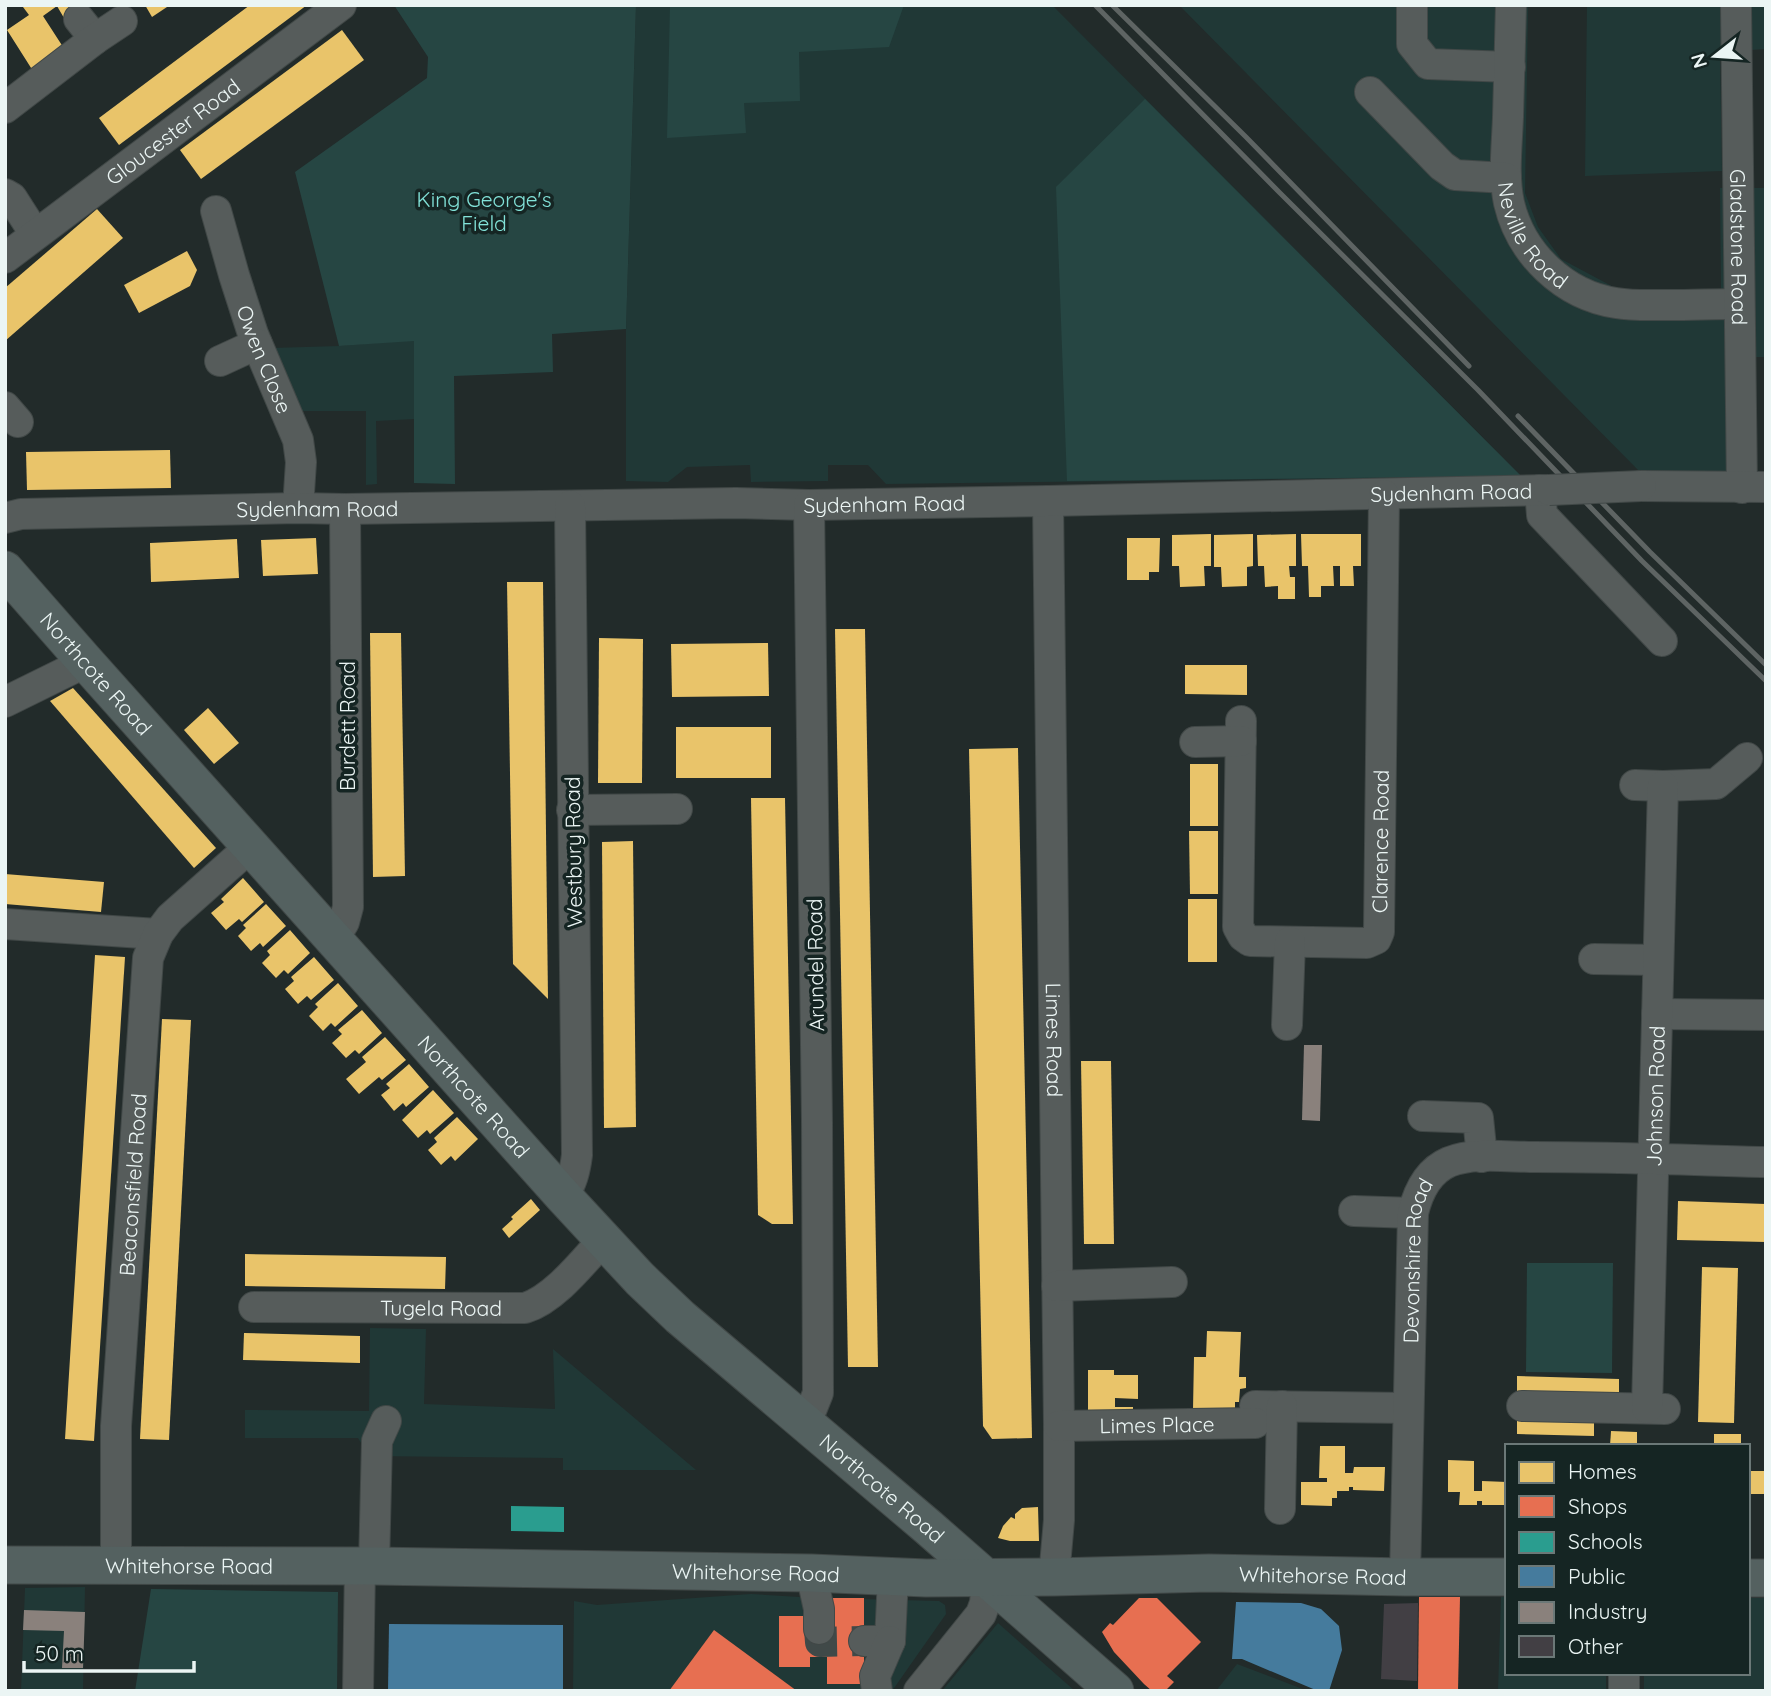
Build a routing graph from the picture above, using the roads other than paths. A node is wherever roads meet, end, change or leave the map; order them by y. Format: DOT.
graph roads {
  1 [pos="341,5"];
  2 [pos="1412,5"];
  3 [pos="1511,5"];
  4 [pos="1736,5"];
  5 [pos="122,21"];
  6 [pos="1510,67"];
  7 [pos="1370,92"];
  8 [pos="5,108"];
  9 [pos="1752,174"];
  10 [pos="1506,178"];
  11 [pos="5,194"];
  12 [pos="216,211"];
  13 [pos="35,234"];
  14 [pos="5,258"];
  15 [pos="1738,304"];
  16 [pos="257,344"];
  17 [pos="220,361"];
  18 [pos="1754,487"];
  19 [pos="1545,490"];
  20 [pos="1384,495"];
  21 [pos="1048,501"];
  22 [pos="809,505"];
  23 [pos="570,506"];
  24 [pos="298,508"];
  25 [pos="345,509"];
  26 [pos="5,518"];
  27 [pos="5,570"];
  28 [pos="1662,641"];
  29 [pos="84,660"];
  30 [pos="5,702"];
  31 [pos="1195,742"];
  32 [pos="1747,758"];
  33 [pos="677,809"];
  34 [pos="572,810"];
  35 [pos="250,846"];
  36 [pos="5,924"];
  37 [pos="158,934"];
  38 [pos="334,939"];
  39 [pos="1290,942"];
  40 [pos="1594,959"];
  41 [pos="1658,960"];
  42 [pos="1657,1014"];
  43 [pos="1766,1015"];
  44 [pos="1287,1025"];
  45 [pos="1423,1116"];
  46 [pos="1482,1157"];
  47 [pos="1654,1159"];
  48 [pos="1766,1162"];
  49 [pos="562,1196"];
  50 [pos="1354,1211"];
  51 [pos="1413,1213"];
  52 [pos="603,1241"];
  53 [pos="1172,1282"];
  54 [pos="1057,1286"];
  55 [pos="254,1307"];
  56 [pos="1522,1406"];
  57 [pos="1408,1408"];
  58 [pos="1264,1411"];
  59 [pos="803,1420"];
  60 [pos="386,1421"];
  61 [pos="1059,1426"];
  62 [pos="1280,1509"];
  63 [pos="926,1525"];
  64 [pos="5,1565"];
  65 [pos="116,1566"];
  66 [pos="367,1566"];
  67 [pos="811,1573"];
  68 [pos="896,1577"];
  69 [pos="1054,1577"];
  70 [pos="1405,1577"];
  71 [pos="1505,1577"];
  72 [pos="987,1578"];
  73 [pos="819,1629"];
  74 [pos="358,1691"];
  75 [pos="877,1691"];
  76 [pos="919,1691"];
  77 [pos="1115,1691"];
  1 -- 13 [label="street, Gloucester Road"];
  2 -- 6 [label="street"];
  3 -- 6 [label="street, Neville Road"];
  4 -- 9 [label="street, Gladstone Road"];
  5 -- 8 [label="street"];
  6 -- 10 [label="street, Neville Road"];
  7 -- 10 [label="street"];
  9 -- 15 [label="street, Gladstone Road"];
  10 -- 15 [label="street, Neville Road"];
  11 -- 13 [label="street"];
  12 -- 16 [label="street, Owen Close"];
  13 -- 14 [label="street, Gloucester Road"];
  15 -- 18 [label="street, Gladstone Road"];
  16 -- 17 [label="street"];
  16 -- 24 [label="street, Owen Close"];
  18 -- 19 [label="street, Sydenham Road, bridge"];
  19 -- 20 [label="street, Sydenham Road"];
  19 -- 28 [label="street"];
  20 -- 21 [label="street, Sydenham Road"];
  20 -- 39 [label="street, Clarence Road"];
  21 -- 22 [label="street, Sydenham Road"];
  21 -- 54 [label="street, Limes Road"];
  22 -- 23 [label="street, Sydenham Road"];
  22 -- 59 [label="street, Arundel Road"];
  23 -- 25 [label="street, Sydenham Road"];
  23 -- 34 [label="street, Westbury Road"];
  24 -- 25 [label="street, Sydenham Road"];
  24 -- 26 [label="street, Sydenham Road"];
  25 -- 38 [label="street, Burdett Road"];
  27 -- 29 [label="main road, Northcote Road"];
  29 -- 30 [label="street"];
  29 -- 35 [label="main road, Northcote Road"];
  31 -- 39 [label="street, Clarence Road"];
  32 -- 41 [label="street, Johnson Road"];
  33 -- 34 [label="street"];
  34 -- 49 [label="street, Westbury Road"];
  35 -- 37 [label="street, Beaconsfield Road"];
  35 -- 38 [label="main road, Northcote Road"];
  36 -- 37 [label="street"];
  37 -- 65 [label="street, Beaconsfield Road"];
  38 -- 49 [label="main road, Northcote Road"];
  39 -- 44 [label="street"];
  40 -- 41 [label="street"];
  41 -- 42 [label="street, Johnson Road"];
  42 -- 43 [label="street"];
  42 -- 47 [label="street, Johnson Road"];
  45 -- 46 [label="street"];
  46 -- 47 [label="street, Devonshire Road"];
  46 -- 51 [label="street, Devonshire Road"];
  47 -- 48 [label="street, Devonshire Road"];
  47 -- 56 [label="street, Johnson Road"];
  49 -- 52 [label="main road, Northcote Road"];
  50 -- 51 [label="street"];
  51 -- 57 [label="street, Devonshire Road"];
  52 -- 55 [label="street, Tugela Road"];
  52 -- 59 [label="main road, Northcote Road"];
  53 -- 54 [label="street"];
  54 -- 61 [label="street, Limes Road"];
  57 -- 58 [label="street, Limes Place"];
  57 -- 70 [label="street, Devonshire Road"];
  58 -- 61 [label="street, Limes Place"];
  58 -- 62 [label="street"];
  59 -- 63 [label="main road, Northcote Road"];
  60 -- 66 [label="street"];
  61 -- 69 [label="street, Limes Road"];
  63 -- 68 [label="main road"];
  63 -- 72 [label="main road, Northcote Road"];
  64 -- 65 [label="main road, Whitehorse Road"];
  65 -- 66 [label="main road, Whitehorse Road"];
  66 -- 67 [label="main road, Whitehorse Road"];
  66 -- 74 [label="street"];
  67 -- 68 [label="main road, Whitehorse Road"];
  67 -- 73 [label="street"];
  68 -- 72 [label="main road, Whitehorse Road"];
  68 -- 75 [label="street"];
  69 -- 70 [label="main road, Whitehorse Road"];
  69 -- 72 [label="main road, Whitehorse Road"];
  70 -- 71 [label="main road, Whitehorse Road"];
  72 -- 76 [label="street"];
  72 -- 77 [label="main road, Northcote Road"];
}
